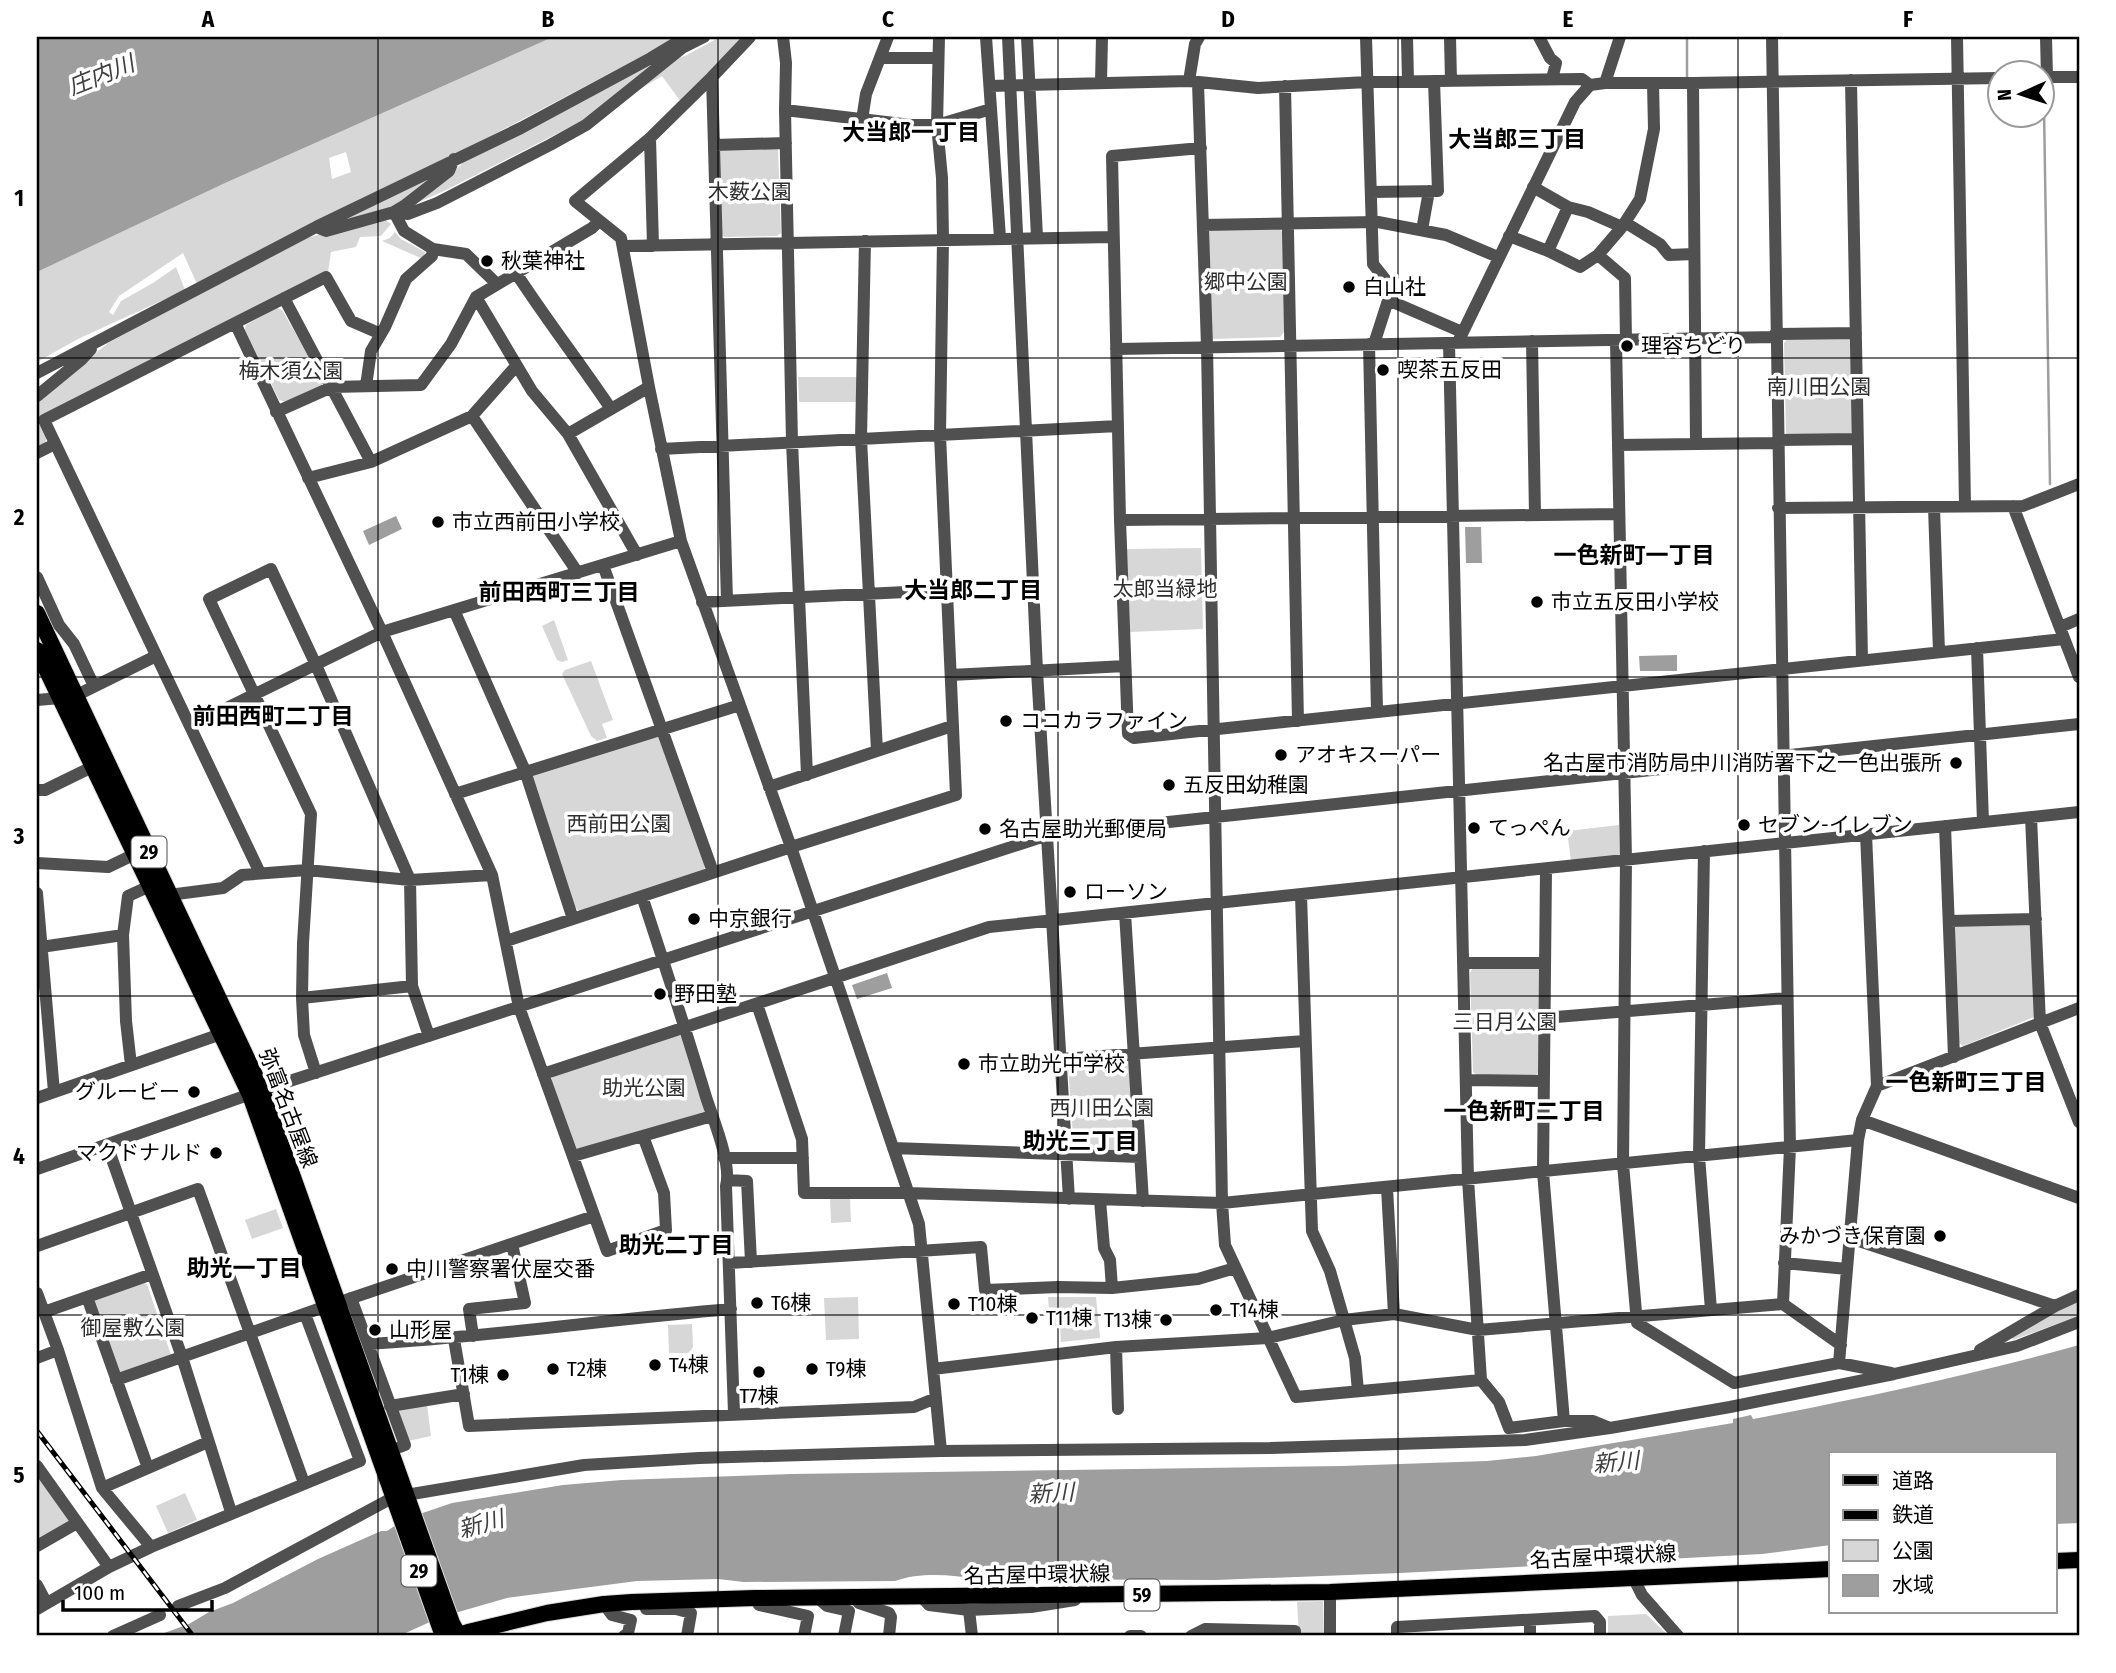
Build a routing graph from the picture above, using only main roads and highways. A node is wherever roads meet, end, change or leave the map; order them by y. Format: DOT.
graph roads {
  1 [pos="37,613"];
  2 [pos="37,650"];
  3 [pos="256,1093"];
  4 [pos="2056,1560"];
  5 [pos="2079,1560"];
  6 [pos="1829,1569"];
  7 [pos="451,1633"];
  1 -- 3 [label="main road, 弥富名古屋線 / 29"];
  2 -- 3 [label="main road, 弥富名古屋線 / 29"];
  3 -- 7 [label="main road, 弥富名古屋線 / 29"];
  4 -- 5 [label="main road"];
  6 -- 7 [label="main road, 名古屋中環状線 / 59"];
}
